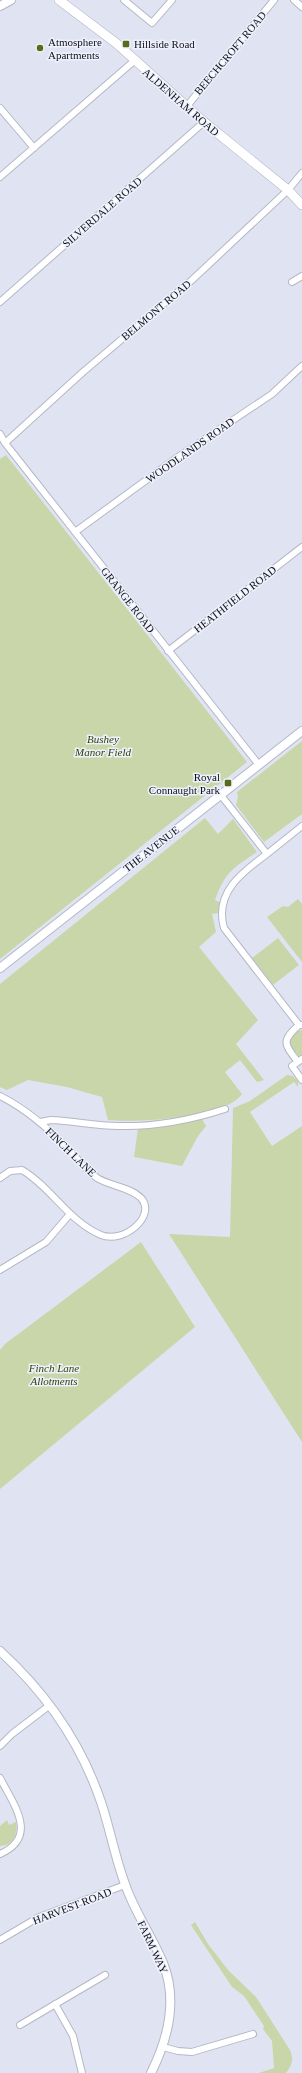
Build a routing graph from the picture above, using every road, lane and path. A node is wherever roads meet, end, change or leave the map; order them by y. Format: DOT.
graph roads {
  1 [pos="11,0"];
  2 [pos="59,0"];
  3 [pos="124,0"];
  4 [pos="172,0"];
  5 [pos="274,0"];
  6 [pos="294,0"];
  7 [pos="0,6"];
  8 [pos="302,7"];
  9 [pos="134,61"];
  10 [pos="186,106"];
  11 [pos="0,108"];
  12 [pos="204,122"];
  13 [pos="34,148"];
  14 [pos="302,173"];
  15 [pos="0,177"];
  16 [pos="288,190"];
  17 [pos="302,205"];
  18 [pos="302,276"];
  19 [pos="292,282"];
  20 [pos="0,302"];
  21 [pos="302,366"];
  22 [pos="0,434"];
  23 [pos="5,443"];
  24 [pos="75,532"];
  25 [pos="302,546"];
  26 [pos="168,651"];
  27 [pos="302,731"];
  28 [pos="259,765"];
  29 [pos="220,794"];
  30 [pos="302,826"];
  31 [pos="266,854"];
  32 [pos="0,968"];
  33 [pos="301,1025"];
  34 [pos="300,1061"];
  35 [pos="302,1080"];
  36 [pos="0,1096"];
  37 [pos="225,1109"];
  38 [pos="40,1122"];
  39 [pos="0,1178"];
  40 [pos="70,1214"];
  41 [pos="0,1270"];
  42 [pos="0,1651"];
  43 [pos="50,1705"];
  44 [pos="0,1746"];
  45 [pos="0,1778"];
  46 [pos="0,1854"];
  47 [pos="125,1885"];
  48 [pos="0,1940"];
  49 [pos="105,1975"];
  50 [pos="55,2004"];
  51 [pos="20,2025"];
  52 [pos="253,2034"];
  53 [pos="163,2047"];
  54 [pos="82,2073"];
  55 [pos="151,2073"];
  1 -- 7 [label="street"];
  2 -- 9 [label="main road, ALDENHAM ROAD"];
  3 -- 4 [label="street"];
  5 -- 10 [label="street, BEECHCROFT ROAD"];
  6 -- 8 [label="street"];
  9 -- 10 [label="main road, ALDENHAM ROAD"];
  9 -- 13 [label="street"];
  10 -- 12 [label="main road, ALDENHAM ROAD"];
  11 -- 13 [label="street"];
  12 -- 16 [label="main road, ALDENHAM ROAD"];
  12 -- 20 [label="street, SILVERDALE ROAD"];
  13 -- 15 [label="street"];
  14 -- 16 [label="street, BELMONT ROAD"];
  16 -- 17 [label="main road, ALDENHAM ROAD"];
  16 -- 23 [label="street, BELMONT ROAD"];
  18 -- 19 [label="street"];
  21 -- 24 [label="street, WOODLANDS ROAD"];
  22 -- 23 [label="street, GRANGE ROAD"];
  23 -- 24 [label="street, GRANGE ROAD"];
  24 -- 26 [label="street, GRANGE ROAD"];
  25 -- 26 [label="street, HEATHFIELD ROAD"];
  26 -- 28 [label="street, GRANGE ROAD"];
  27 -- 28 [label="street, THE AVENUE"];
  28 -- 29 [label="street, THE AVENUE"];
  29 -- 31 [label="street"];
  29 -- 32 [label="street, THE AVENUE"];
  30 -- 31 [label="street"];
  31 -- 33 [label="street"];
  33 -- 34 [label="street"];
  34 -- 35 [label="street"];
  36 -- 38 [label="street, FINCH LANE"];
  37 -- 38 [label="street"];
  38 -- 40 [label="street, FINCH LANE"];
  39 -- 40 [label="street"];
  40 -- 41 [label="street"];
  42 -- 43 [label="street, FARM WAY"];
  43 -- 44 [label="street"];
  43 -- 47 [label="street, FARM WAY"];
  45 -- 46 [label="street"];
  47 -- 48 [label="street, HARVEST ROAD"];
  47 -- 53 [label="street, FARM WAY"];
  49 -- 50 [label="street"];
  50 -- 51 [label="street"];
  50 -- 54 [label="street"];
  52 -- 53 [label="street"];
  53 -- 55 [label="street, FARM WAY"];
}
